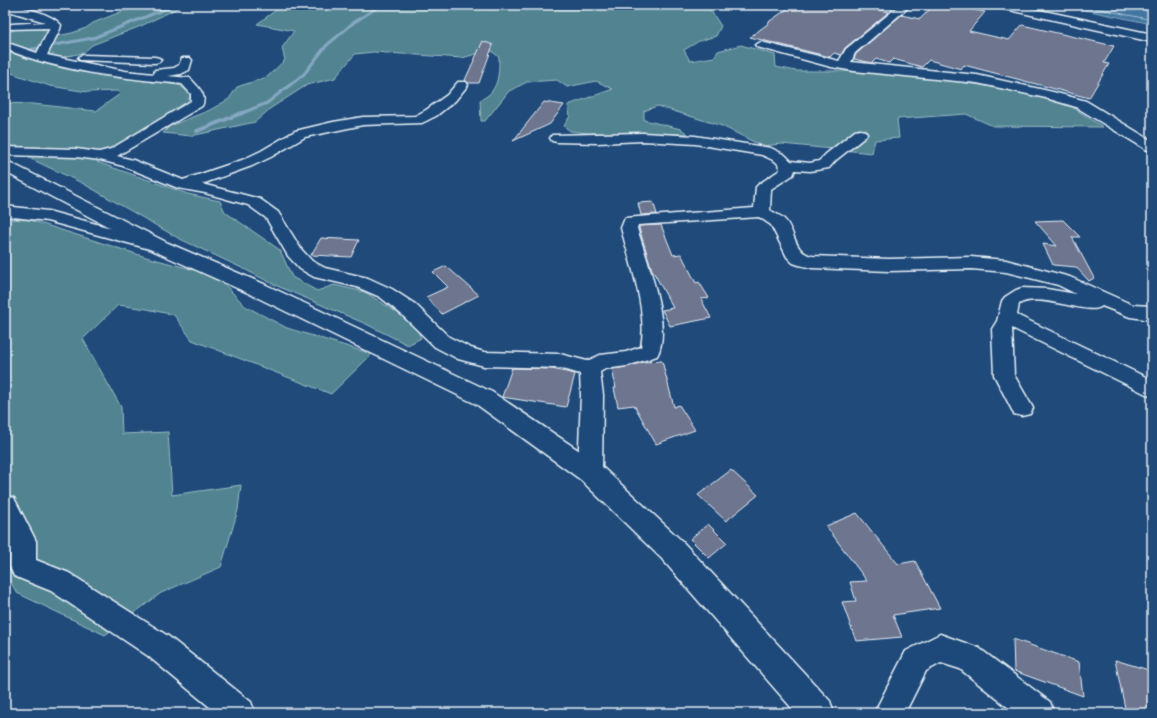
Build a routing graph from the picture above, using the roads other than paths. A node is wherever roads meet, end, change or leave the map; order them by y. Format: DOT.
graph roads {
  1 [pos="906,5"];
  2 [pos="1000,5"];
  3 [pos="5,7"];
  4 [pos="56,24"];
  5 [pos="12,27"];
  6 [pos="1150,33"];
  7 [pos="5,45"];
  8 [pos="761,45"];
  9 [pos="42,54"];
  10 [pos="155,60"];
  11 [pos="186,60"];
  12 [pos="854,67"];
  13 [pos="125,75"];
  14 [pos="462,85"];
  15 [pos="860,134"];
  16 [pos="557,138"];
  17 [pos="1152,147"];
  18 [pos="5,151"];
  19 [pos="99,156"];
  20 [pos="786,165"];
  21 [pos="5,166"];
  22 [pos="183,185"];
  23 [pos="5,210"];
  24 [pos="762,212"];
  25 [pos="161,247"];
  26 [pos="1130,311"];
  27 [pos="1152,313"];
  28 [pos="1006,321"];
  29 [pos="590,369"];
  30 [pos="1152,389"];
  31 [pos="1022,408"];
  32 [pos="590,472"];
  33 [pos="5,506"];
  34 [pos="240,713"];
  35 [pos="818,713"];
  36 [pos="889,713"];
  37 [pos="1039,713"];
  1 -- 12 [label="street"];
  2 -- 6 [label="main road"];
  3 -- 4 [label="street"];
  4 -- 5 [label="street"];
  4 -- 9 [label="street"];
  7 -- 9 [label="street"];
  8 -- 12 [label="street"];
  9 -- 10 [label="street"];
  9 -- 13 [label="street"];
  11 -- 13 [label="street"];
  12 -- 17 [label="street"];
  13 -- 19 [label="street"];
  14 -- 22 [label="street"];
  15 -- 20 [label="street"];
  16 -- 20 [label="street"];
  18 -- 19 [label="street"];
  19 -- 22 [label="street"];
  20 -- 24 [label="street"];
  21 -- 25 [label="main road"];
  22 -- 29 [label="street"];
  23 -- 25 [label="street"];
  24 -- 26 [label="street"];
  24 -- 29 [label="street"];
  25 -- 32 [label="main road"];
  26 -- 27 [label="street"];
  26 -- 28 [label="street"];
  28 -- 30 [label="street"];
  28 -- 31 [label="street"];
  29 -- 32 [label="street"];
  32 -- 35 [label="main road"];
  33 -- 34 [label="street"];
  36 -- 37 [label="street"];
}
